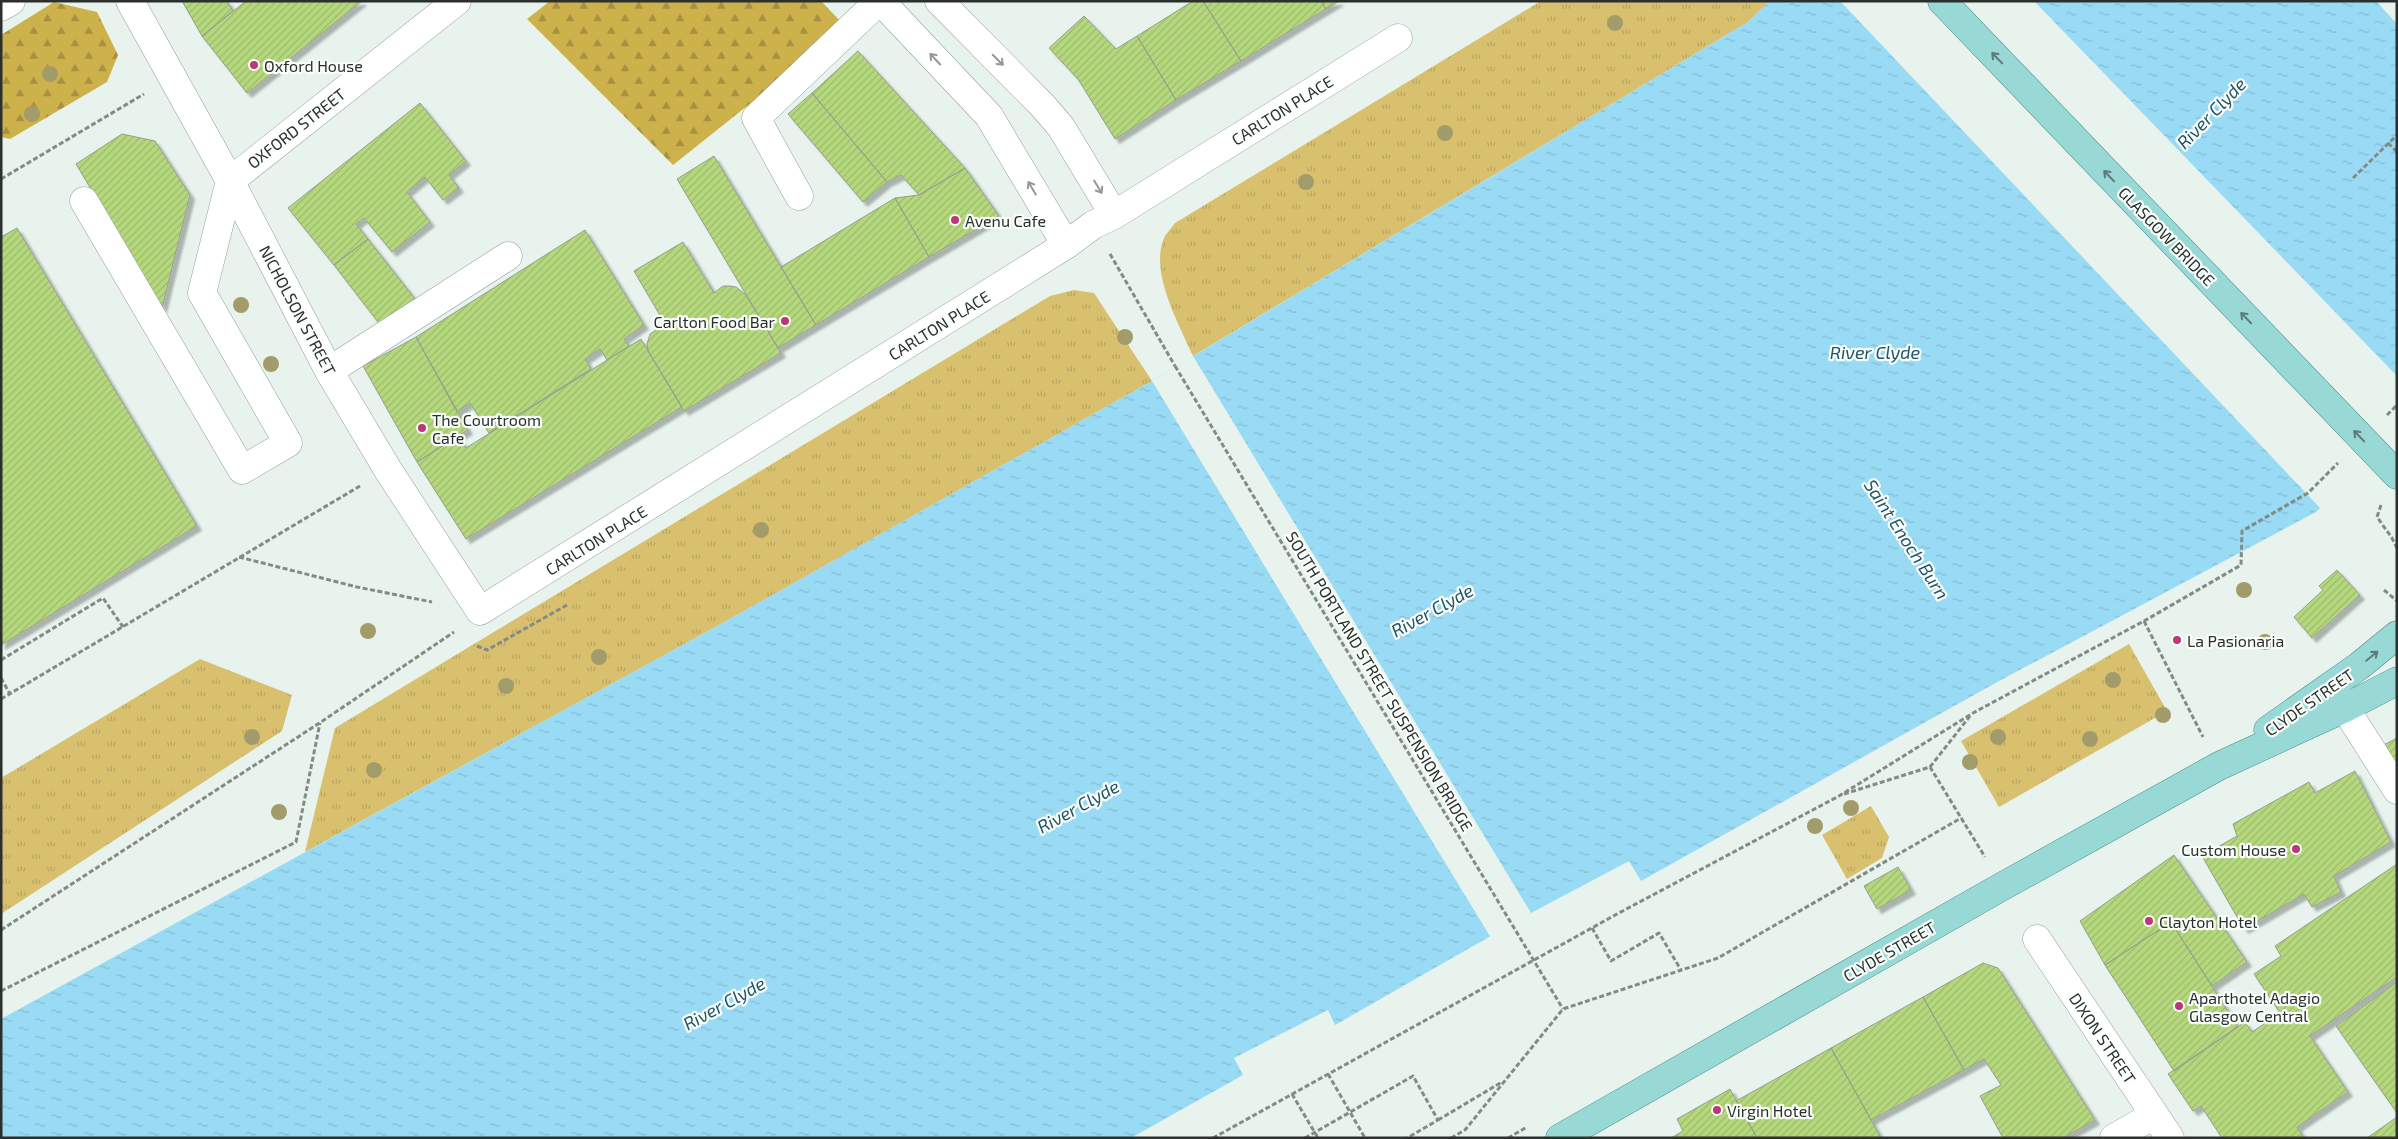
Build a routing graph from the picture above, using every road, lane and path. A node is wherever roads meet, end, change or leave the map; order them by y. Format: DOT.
graph roads {
  1 [pos="11,1"];
  2 [pos="130,1"];
  3 [pos="457,1"];
  4 [pos="879,1"];
  5 [pos="883,1"];
  6 [pos="938,1"];
  7 [pos="1942,1"];
  8 [pos="1,7"];
  9 [pos="1398,38"];
  10 [pos="172,77"];
  11 [pos="2397,135"];
  12 [pos="2388,143"];
  13 [pos="2397,152"];
  14 [pos="2353,178"];
  15 [pos="1,179"];
  16 [pos="230,181"];
  17 [pos="799,196"];
  18 [pos="84,201"];
  19 [pos="1104,220"];
  20 [pos="1066,245"];
  21 [pos="508,256"];
  22 [pos="329,371"];
  23 [pos="2397,404"];
  24 [pos="2383,418"];
  25 [pos="2342,459"];
  26 [pos="388,470"];
  27 [pos="2394,473"];
  28 [pos="2397,548"];
  29 [pos="239,557"];
  30 [pos="2384,590"];
  31 [pos="2397,601"];
  32 [pos="480,612"];
  33 [pos="2144,622"];
  34 [pos="123,627"];
  35 [pos="2397,635"];
  36 [pos="1,660"];
  37 [pos="1,678"];
  38 [pos="2397,681"];
  39 [pos="10,694"];
  40 [pos="1,699"];
  41 [pos="2345,708"];
  42 [pos="1973,713"];
  43 [pos="320,722"];
  44 [pos="2205,741"];
  45 [pos="2219,766"];
  46 [pos="1930,767"];
  47 [pos="2397,790"];
  48 [pos="1839,796"];
  49 [pos="1961,818"];
  50 [pos="2003,886"];
  51 [pos="1592,928"];
  52 [pos="1,930"];
  53 [pos="2037,939"];
  54 [pos="1681,970"];
  55 [pos="1,991"];
  56 [pos="1563,1009"];
  57 [pos="1328,1074"];
  58 [pos="1504,1081"];
  59 [pos="1292,1094"];
  60 [pos="1350,1112"];
  61 [pos="2154,1115"];
  62 [pos="1438,1120"];
  63 [pos="1315,1132"];
  64 [pos="1213,1138"];
  65 [pos="1305,1138"];
  66 [pos="1318,1138"];
  67 [pos="1365,1138"];
  68 [pos="1407,1138"];
  69 [pos="1450,1138"];
  70 [pos="1560,1138"];
  71 [pos="2114,1138"];
  72 [pos="2170,1138"];
  1 -- 8 [label="street"];
  2 -- 10 [label="street, NICHOLSON STREET"];
  3 -- 16 [label="street, OXFORD STREET"];
  4 -- 17 [label="street"];
  20 -- 5 [label="street, one-way"];
  6 -- 19 [label="street, one-way"];
  27 -- 7 [label="main road, GLASGOW BRIDGE, one-way"];
  9 -- 19 [label="street, CARLTON PLACE"];
  10 -- 15 [label="path"];
  10 -- 16 [label="street, NICHOLSON STREET"];
  11 -- 12 [label="path"];
  12 -- 13 [label="path"];
  12 -- 14 [label="path"];
  16 -- 18 [label="street"];
  16 -- 22 [label="street, NICHOLSON STREET"];
  19 -- 20 [label="street, CARLTON PLACE"];
  19 -- 56 [label="path, SOUTH PORTLAND STREET SUSPENSION BRIDGE, bridge"];
  20 -- 32 [label="street, CARLTON PLACE"];
  21 -- 22 [label="street"];
  22 -- 26 [label="street, NICHOLSON STREET"];
  23 -- 24 [label="path"];
  25 -- 33 [label="path"];
  26 -- 29 [label="path"];
  26 -- 32 [label="street, NICHOLSON STREET"];
  27 -- 28 [label="path"];
  29 -- 32 [label="path"];
  29 -- 34 [label="path"];
  30 -- 31 [label="path"];
  32 -- 43 [label="path"];
  33 -- 42 [label="path"];
  33 -- 44 [label="path"];
  34 -- 36 [label="path"];
  34 -- 39 [label="path"];
  45 -- 35 [label="main road, CLYDE STREET, one-way"];
  37 -- 39 [label="path"];
  38 -- 41 [label="main road, CLYDE STREET"];
  39 -- 40 [label="path"];
  41 -- 45 [label="main road, CLYDE STREET"];
  41 -- 47 [label="street"];
  42 -- 46 [label="path"];
  42 -- 48 [label="path"];
  43 -- 52 [label="path"];
  43 -- 55 [label="path"];
  45 -- 50 [label="main road, CLYDE STREET"];
  46 -- 48 [label="path"];
  46 -- 49 [label="path"];
  48 -- 51 [label="path"];
  49 -- 50 [label="path"];
  49 -- 54 [label="path"];
  50 -- 70 [label="main road, CLYDE STREET"];
  51 -- 54 [label="path"];
  51 -- 57 [label="path"];
  53 -- 61 [label="street, DIXON STREET"];
  54 -- 56 [label="path"];
  56 -- 58 [label="path"];
  57 -- 59 [label="path"];
  57 -- 60 [label="path"];
  58 -- 62 [label="path"];
  58 -- 69 [label="path"];
  59 -- 63 [label="path"];
  59 -- 64 [label="path"];
  60 -- 62 [label="path"];
  60 -- 63 [label="path"];
  60 -- 67 [label="path"];
  61 -- 71 [label="street"];
  61 -- 72 [label="street, DIXON STREET"];
  62 -- 68 [label="path"];
  63 -- 65 [label="path"];
  63 -- 66 [label="path"];
}
